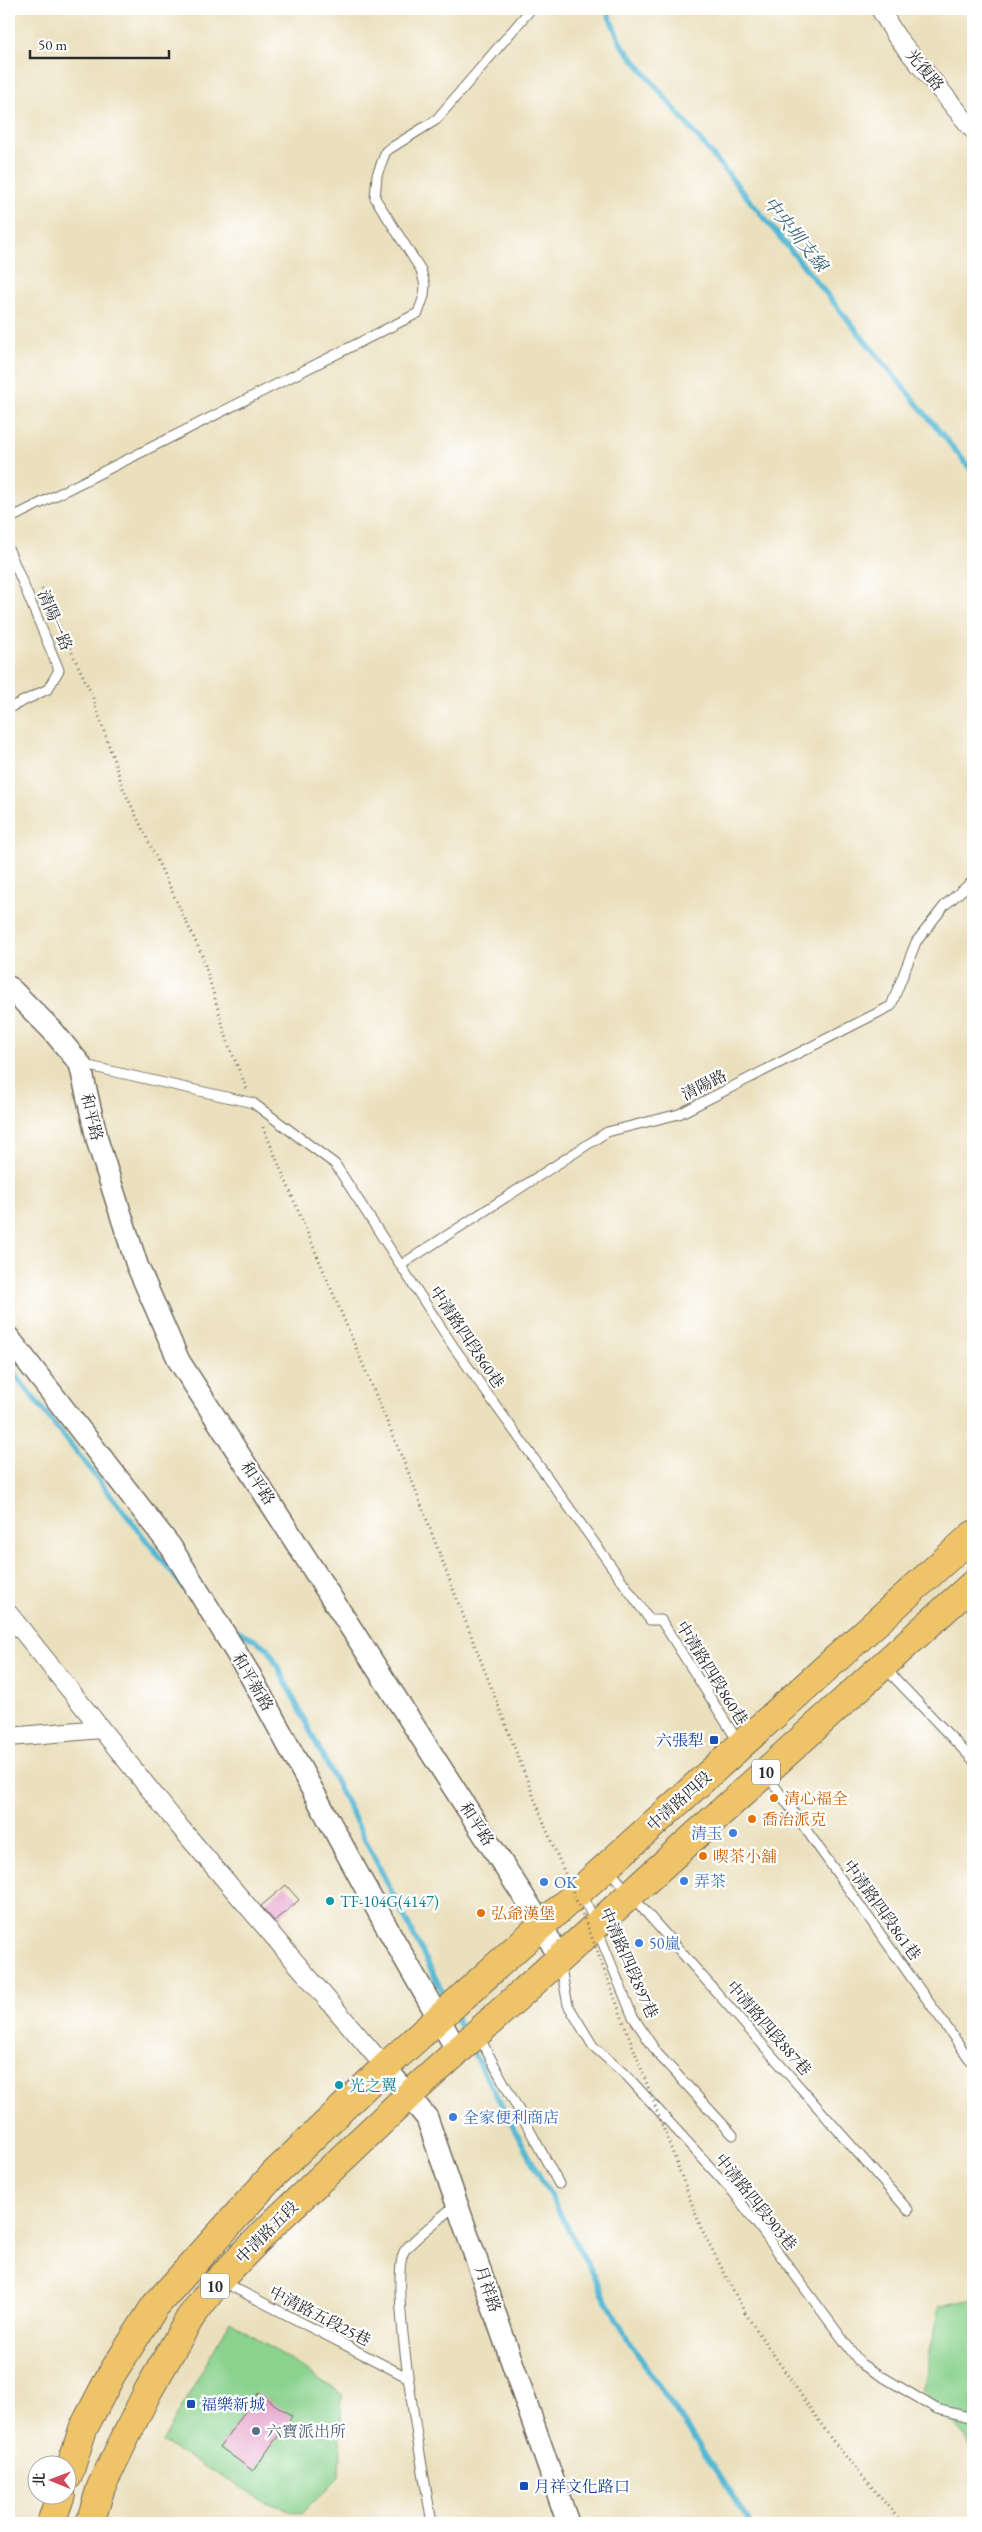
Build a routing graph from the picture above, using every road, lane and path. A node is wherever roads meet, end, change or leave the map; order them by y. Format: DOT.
graph roads {
  1 [pos="531,9"];
  2 [pos="880,9"];
  3 [pos="973,130"];
  4 [pos="9,518"];
  5 [pos="9,550"];
  6 [pos="38,581"];
  7 [pos="9,708"];
  8 [pos="973,881"];
  9 [pos="9,987"];
  10 [pos="80,1064"];
  11 [pos="252,1104"];
  12 [pos="401,1265"];
  13 [pos="9,1338"];
  14 [pos="973,1535"];
  15 [pos="972,1588"];
  16 [pos="9,1614"];
  17 [pos="883,1666"];
  18 [pos="821,1673"];
  19 [pos="846,1700"];
  20 [pos="101,1729"];
  21 [pos="9,1737"];
  22 [pos="740,1745"];
  23 [pos="973,1760"];
  24 [pos="766,1773"];
  25 [pos="606,1867"];
  26 [pos="581,1890"];
  27 [pos="632,1894"];
  28 [pos="542,1925"];
  29 [pos="596,1928"];
  30 [pos="560,1960"];
  31 [pos="447,2011"];
  32 [pos="468,2044"];
  33 [pos="973,2064"];
  34 [pos="385,2067"];
  35 [pos="408,2096"];
  36 [pos="733,2135"];
  37 [pos="559,2184"];
  38 [pos="458,2203"];
  39 [pos="908,2210"];
  40 [pos="219,2280"];
  41 [pos="407,2377"];
  42 [pos="973,2418"];
  43 [pos="75,2454"];
  44 [pos="58,2504"];
  45 [pos="51,2523"];
  46 [pos="90,2523"];
  47 [pos="432,2523"];
  48 [pos="568,2523"];
  49 [pos="902,2523"];
  1 -- 4 [label="lane"];
  2 -- 3 [label="street, 光復路"];
  5 -- 7 [label="lane, 清陽一路"];
  6 -- 11 [label="path"];
  8 -- 12 [label="lane, 清陽路"];
  9 -- 10 [label="street, 和平路"];
  10 -- 11 [label="lane, 中清路四段860巷"];
  10 -- 28 [label="street, 和平路"];
  11 -- 12 [label="lane, 中清路四段860巷"];
  11 -- 49 [label="path, bridge"];
  12 -- 22 [label="lane, 中清路四段860巷"];
  13 -- 31 [label="street, 和平新路"];
  14 -- 18 [label="main road, 中清路四段 / 10"];
  15 -- 17 [label="main road, 10"];
  16 -- 20 [label="street"];
  17 -- 19 [label="main road, 10"];
  17 -- 23 [label="lane"];
  18 -- 19 [label="main road"];
  18 -- 22 [label="main road, 中清路四段 / 10"];
  19 -- 24 [label="main road, 10"];
  20 -- 21 [label="street"];
  20 -- 34 [label="street"];
  22 -- 25 [label="main road, 中清路四段 / 10"];
  24 -- 27 [label="main road, 10"];
  24 -- 33 [label="lane, 中清路四段861巷"];
  25 -- 26 [label="main road, 中清路四段 / 10"];
  25 -- 27 [label="lane, 中清路四段887巷"];
  26 -- 28 [label="main road, 中清路四段 / 10"];
  26 -- 29 [label="lane, 中清路四段897巷"];
  27 -- 29 [label="main road, 10"];
  27 -- 39 [label="lane, 中清路四段887巷"];
  28 -- 30 [label="street, 和平路"];
  28 -- 31 [label="main road, 中清路四段 / 10"];
  29 -- 30 [label="main road, 10"];
  29 -- 36 [label="lane, 中清路四段897巷"];
  30 -- 32 [label="main road, 10"];
  30 -- 42 [label="lane, 中清路四段903巷"];
  31 -- 32 [label="street, 和平新路"];
  31 -- 34 [label="main road, 中清路四段 / 10"];
  32 -- 35 [label="main road, 10"];
  32 -- 37 [label="lane"];
  34 -- 35 [label="street, 月祥路"];
  34 -- 43 [label="main road, 中清路五段 / 10"];
  35 -- 38 [label="street, 月祥路"];
  35 -- 40 [label="main road, 中清路五段 / 10"];
  38 -- 41 [label="lane"];
  38 -- 48 [label="street, 月祥路"];
  40 -- 41 [label="lane, 中清路五段25巷"];
  40 -- 46 [label="main road, 中清路五段 / 10"];
  41 -- 47 [label="lane"];
  44 -- 45 [label="main road"];
}
